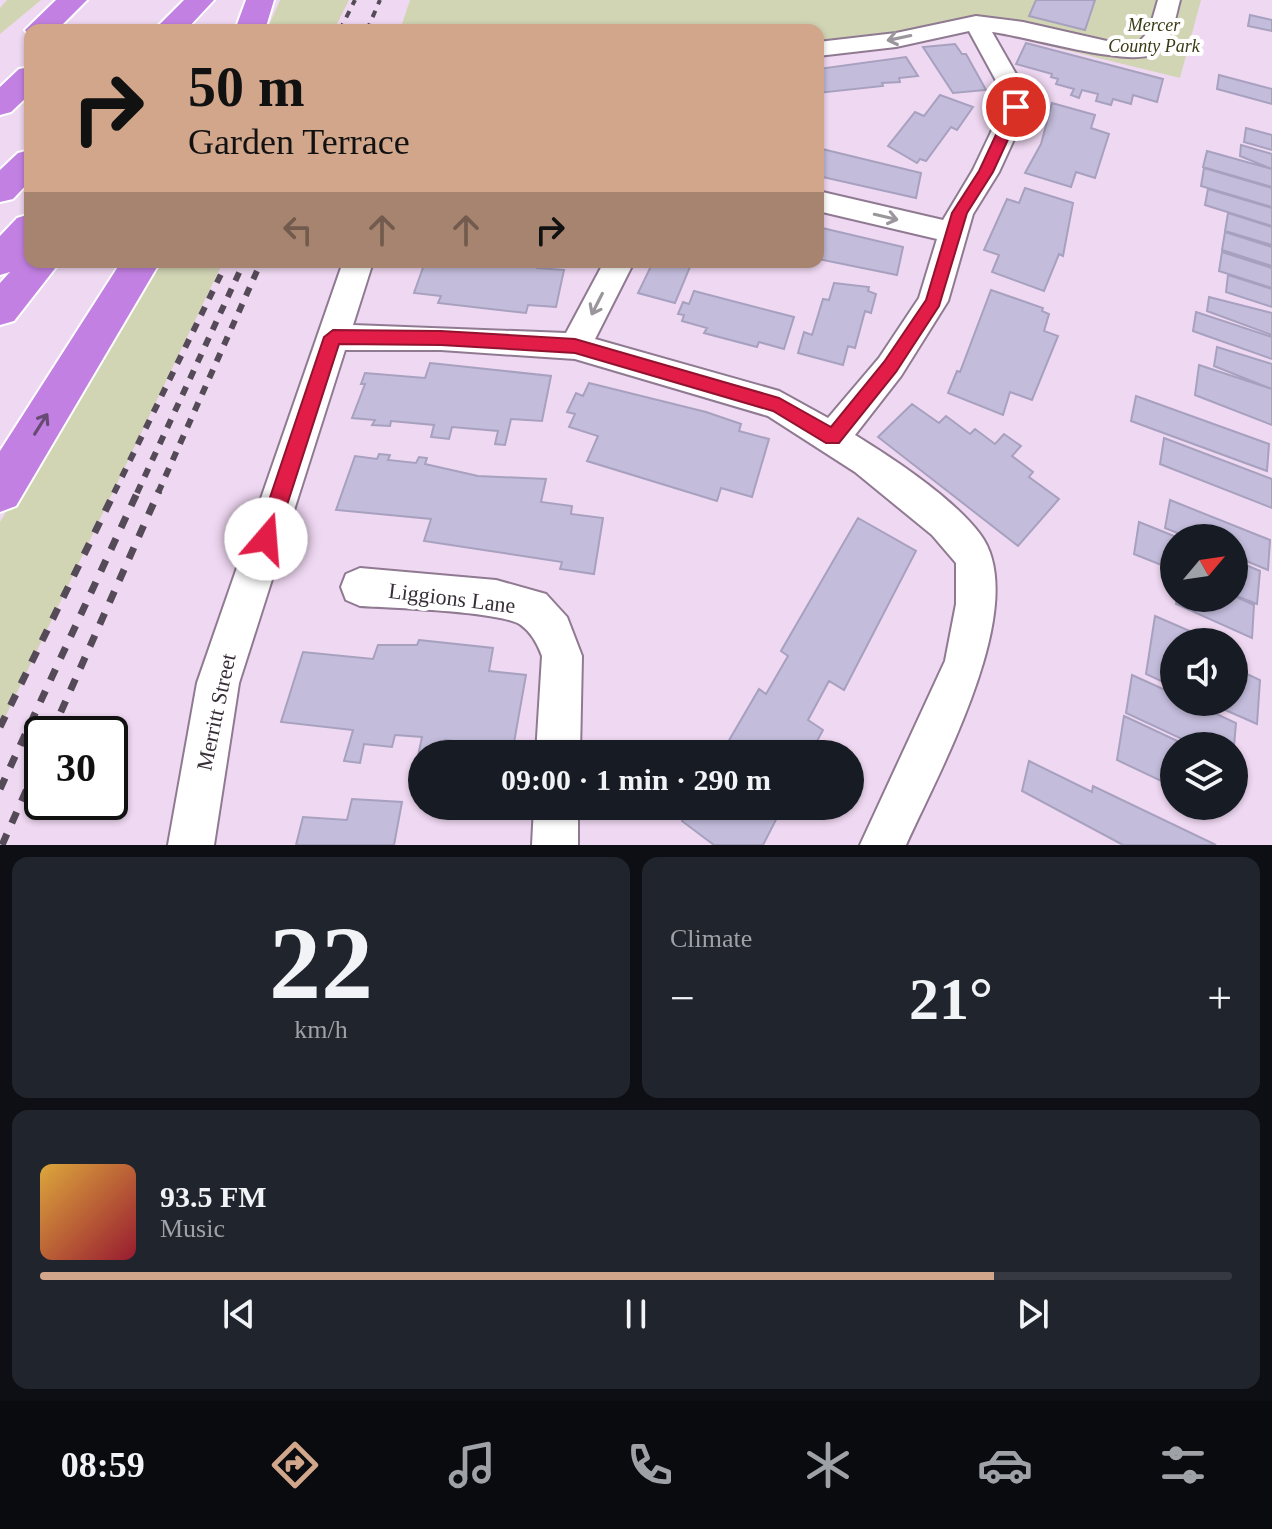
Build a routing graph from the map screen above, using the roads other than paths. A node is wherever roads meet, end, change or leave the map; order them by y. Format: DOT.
graph roads {
  1 [pos="171,0"];
  2 [pos="200,0"];
  3 [pos="225,0"];
  4 [pos="260,0"];
  5 [pos="1169,0"];
  6 [pos="82,15"];
  7 [pos="976,23"];
  8 [pos="57,24"];
  9 [pos="149,24"];
  10 [pos="175,24"];
  11 [pos="209,24"];
  12 [pos="252,24"];
  13 [pos="824,48"];
  14 [pos="24,60"];
  15 [pos="24,61"];
  16 [pos="0,92"];
  17 [pos="0,105"];
  18 [pos="24,145"];
  19 [pos="0,167"];
  20 [pos="24,167"];
  21 [pos="0,190"];
  22 [pos="824,202"];
  23 [pos="954,233"];
  24 [pos="24,234"];
  25 [pos="0,261"];
  26 [pos="36,268"];
  27 [pos="137,268"];
  28 [pos="356,268"];
  29 [pos="616,268"];
  30 [pos="0,310"];
  31 [pos="333,337"];
  32 [pos="575,346"];
  33 [pos="833,438"];
  34 [pos="0,491"];
  35 [pos="360,587"];
  36 [pos="559,740"];
  37 [pos="556,820"];
  38 [pos="191,845"];
  39 [pos="555,845"];
  40 [pos="883,845"];
  1 -- 9 [label="highway"];
  2 -- 10 [label="highway"];
  3 -- 11 [label="highway"];
  4 -- 12 [label="highway"];
  5 -- 7 [label="street"];
  6 -- 8 [label="highway"];
  7 -- 13 [label="street, one-way"];
  7 -- 23 [label="street"];
  14 -- 16 [label="highway"];
  15 -- 17 [label="highway"];
  18 -- 19 [label="highway"];
  20 -- 21 [label="highway"];
  22 -- 23 [label="street, one-way"];
  23 -- 33 [label="street"];
  24 -- 25 [label="highway"];
  26 -- 30 [label="highway"];
  34 -- 27 [label="highway, one-way"];
  28 -- 31 [label="street, Merritt Street"];
  29 -- 32 [label="street, one-way"];
  31 -- 32 [label="street"];
  31 -- 38 [label="street, Merritt Street"];
  32 -- 33 [label="street"];
  33 -- 40 [label="street"];
  35 -- 36 [label="street, Liggions Lane"];
  37 -- 39 [label="street"];
}
